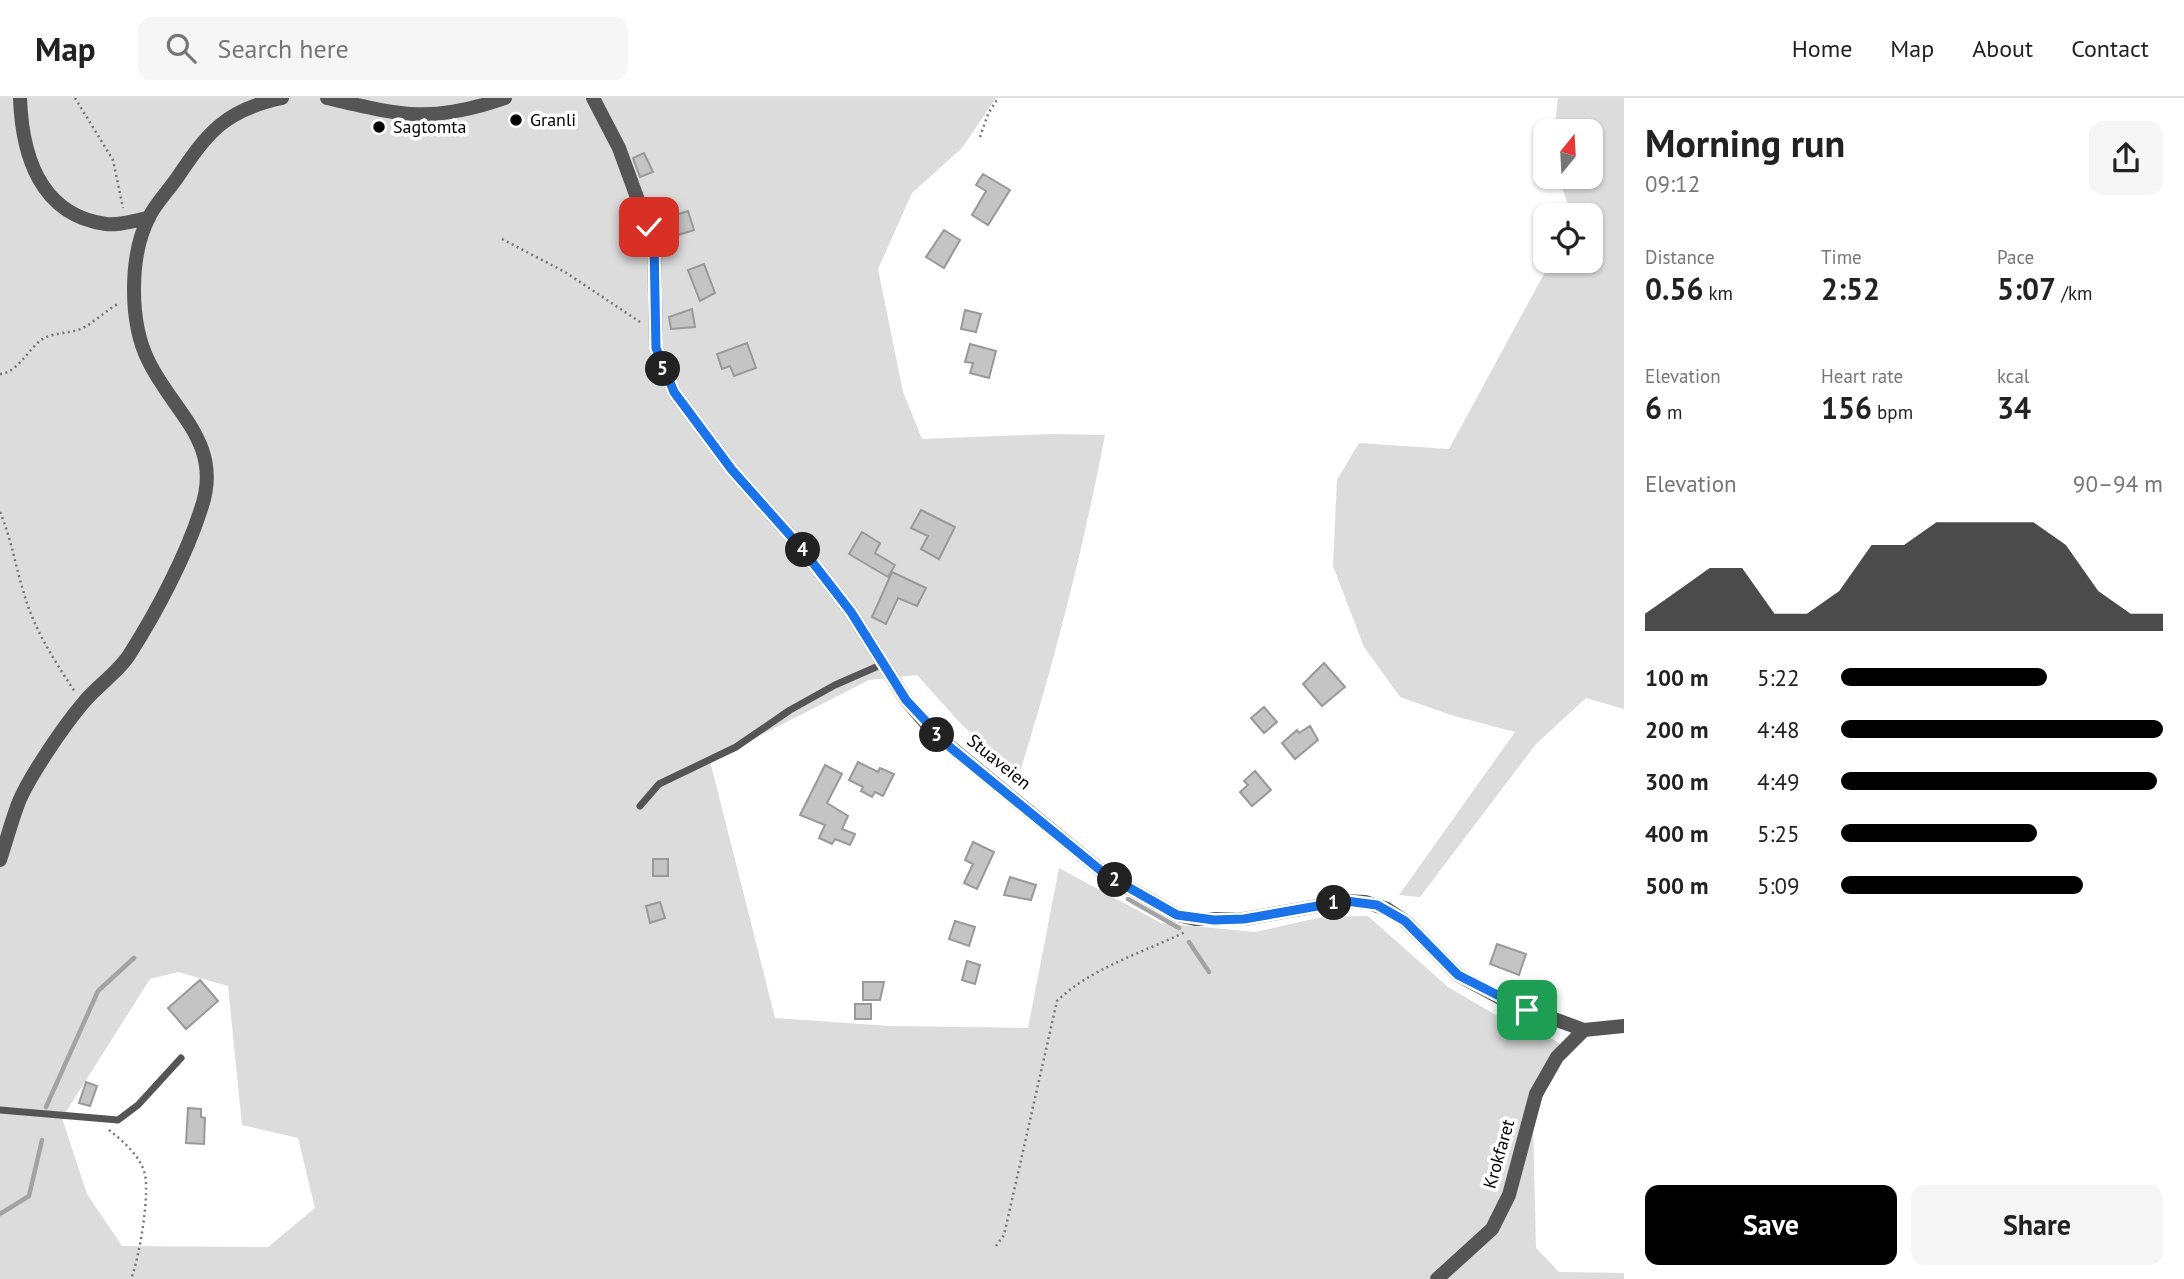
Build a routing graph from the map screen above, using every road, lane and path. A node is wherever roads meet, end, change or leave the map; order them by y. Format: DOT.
graph roads {
  1 [pos="20,98"];
  2 [pos="75,98"];
  3 [pos="282,98"];
  4 [pos="327,98"];
  5 [pos="505,98"];
  6 [pos="593,98"];
  7 [pos="998,98"];
  8 [pos="980,138"];
  9 [pos="149,218"];
  10 [pos="126,222"];
  11 [pos="502,239"];
  12 [pos="135,287"];
  13 [pos="654,332"];
  14 [pos="0,373"];
  15 [pos="0,512"];
  16 [pos="884,664"];
  17 [pos="82,704"];
  18 [pos="640,806"];
  19 [pos="0,860"];
  20 [pos="1195,919"];
  21 [pos="1624,1026"];
  22 [pos="1584,1030"];
  23 [pos="181,1058"];
  24 [pos="0,1110"];
  25 [pos="97,1120"];
  26 [pos="996,1246"];
  27 [pos="131,1279"];
  28 [pos="1437,1279"];
  1 -- 10 [label="street"];
  2 -- 10 [label="path"];
  3 -- 9 [label="street"];
  4 -- 5 [label="street"];
  6 -- 13 [label="street, Stuaveien"];
  7 -- 8 [label="path"];
  9 -- 10 [label="street"];
  9 -- 12 [label="street"];
  11 -- 13 [label="path"];
  12 -- 14 [label="path"];
  12 -- 17 [label="street"];
  13 -- 16 [label="street, Stuaveien"];
  15 -- 17 [label="path"];
  16 -- 18 [label="lane"];
  16 -- 20 [label="street, Stuaveien"];
  17 -- 19 [label="street"];
  20 -- 22 [label="street, Stuaveien"];
  20 -- 26 [label="path"];
  21 -- 22 [label="street, Stuaveien"];
  22 -- 28 [label="street, Krokfaret"];
  23 -- 25 [label="lane"];
  24 -- 25 [label="lane"];
  25 -- 27 [label="path"];
}
